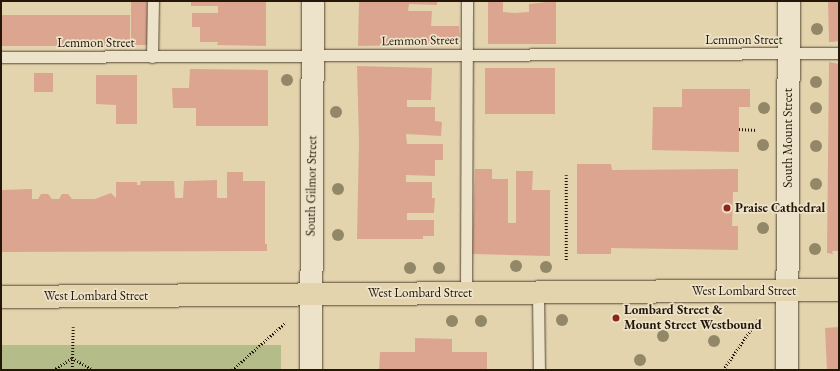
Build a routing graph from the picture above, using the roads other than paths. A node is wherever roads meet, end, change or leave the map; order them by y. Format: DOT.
graph roads {
  1 [pos="153,1"];
  2 [pos="313,1"];
  3 [pos="467,1"];
  4 [pos="789,1"];
  5 [pos="789,53"];
  6 [pos="839,53"];
  7 [pos="313,55"];
  8 [pos="467,55"];
  9 [pos="1,57"];
  10 [pos="152,57"];
  11 [pos="787,290"];
  12 [pos="839,290"];
  13 [pos="538,292"];
  14 [pos="466,293"];
  15 [pos="312,295"];
  16 [pos="1,297"];
  17 [pos="311,370"];
  18 [pos="539,370"];
  19 [pos="787,370"];
  1 -- 10 [label="lane"];
  2 -- 7 [label="street, South Gilmor Street"];
  3 -- 8 [label="lane"];
  4 -- 5 [label="street, South Mount Street"];
  5 -- 6 [label="lane, Lemmon Street"];
  5 -- 8 [label="lane, Lemmon Street"];
  5 -- 11 [label="street, South Mount Street"];
  7 -- 8 [label="lane, Lemmon Street"];
  7 -- 10 [label="lane, Lemmon Street"];
  7 -- 15 [label="street, South Gilmor Street"];
  8 -- 14 [label="lane"];
  9 -- 10 [label="lane, Lemmon Street"];
  11 -- 12 [label="main road, West Lombard Street"];
  11 -- 13 [label="main road, West Lombard Street"];
  11 -- 19 [label="street, South Mount Street"];
  13 -- 14 [label="main road, West Lombard Street"];
  13 -- 18 [label="lane"];
  14 -- 15 [label="main road, West Lombard Street"];
  15 -- 16 [label="main road, West Lombard Street"];
  15 -- 17 [label="street, South Gilmor Street"];
}
